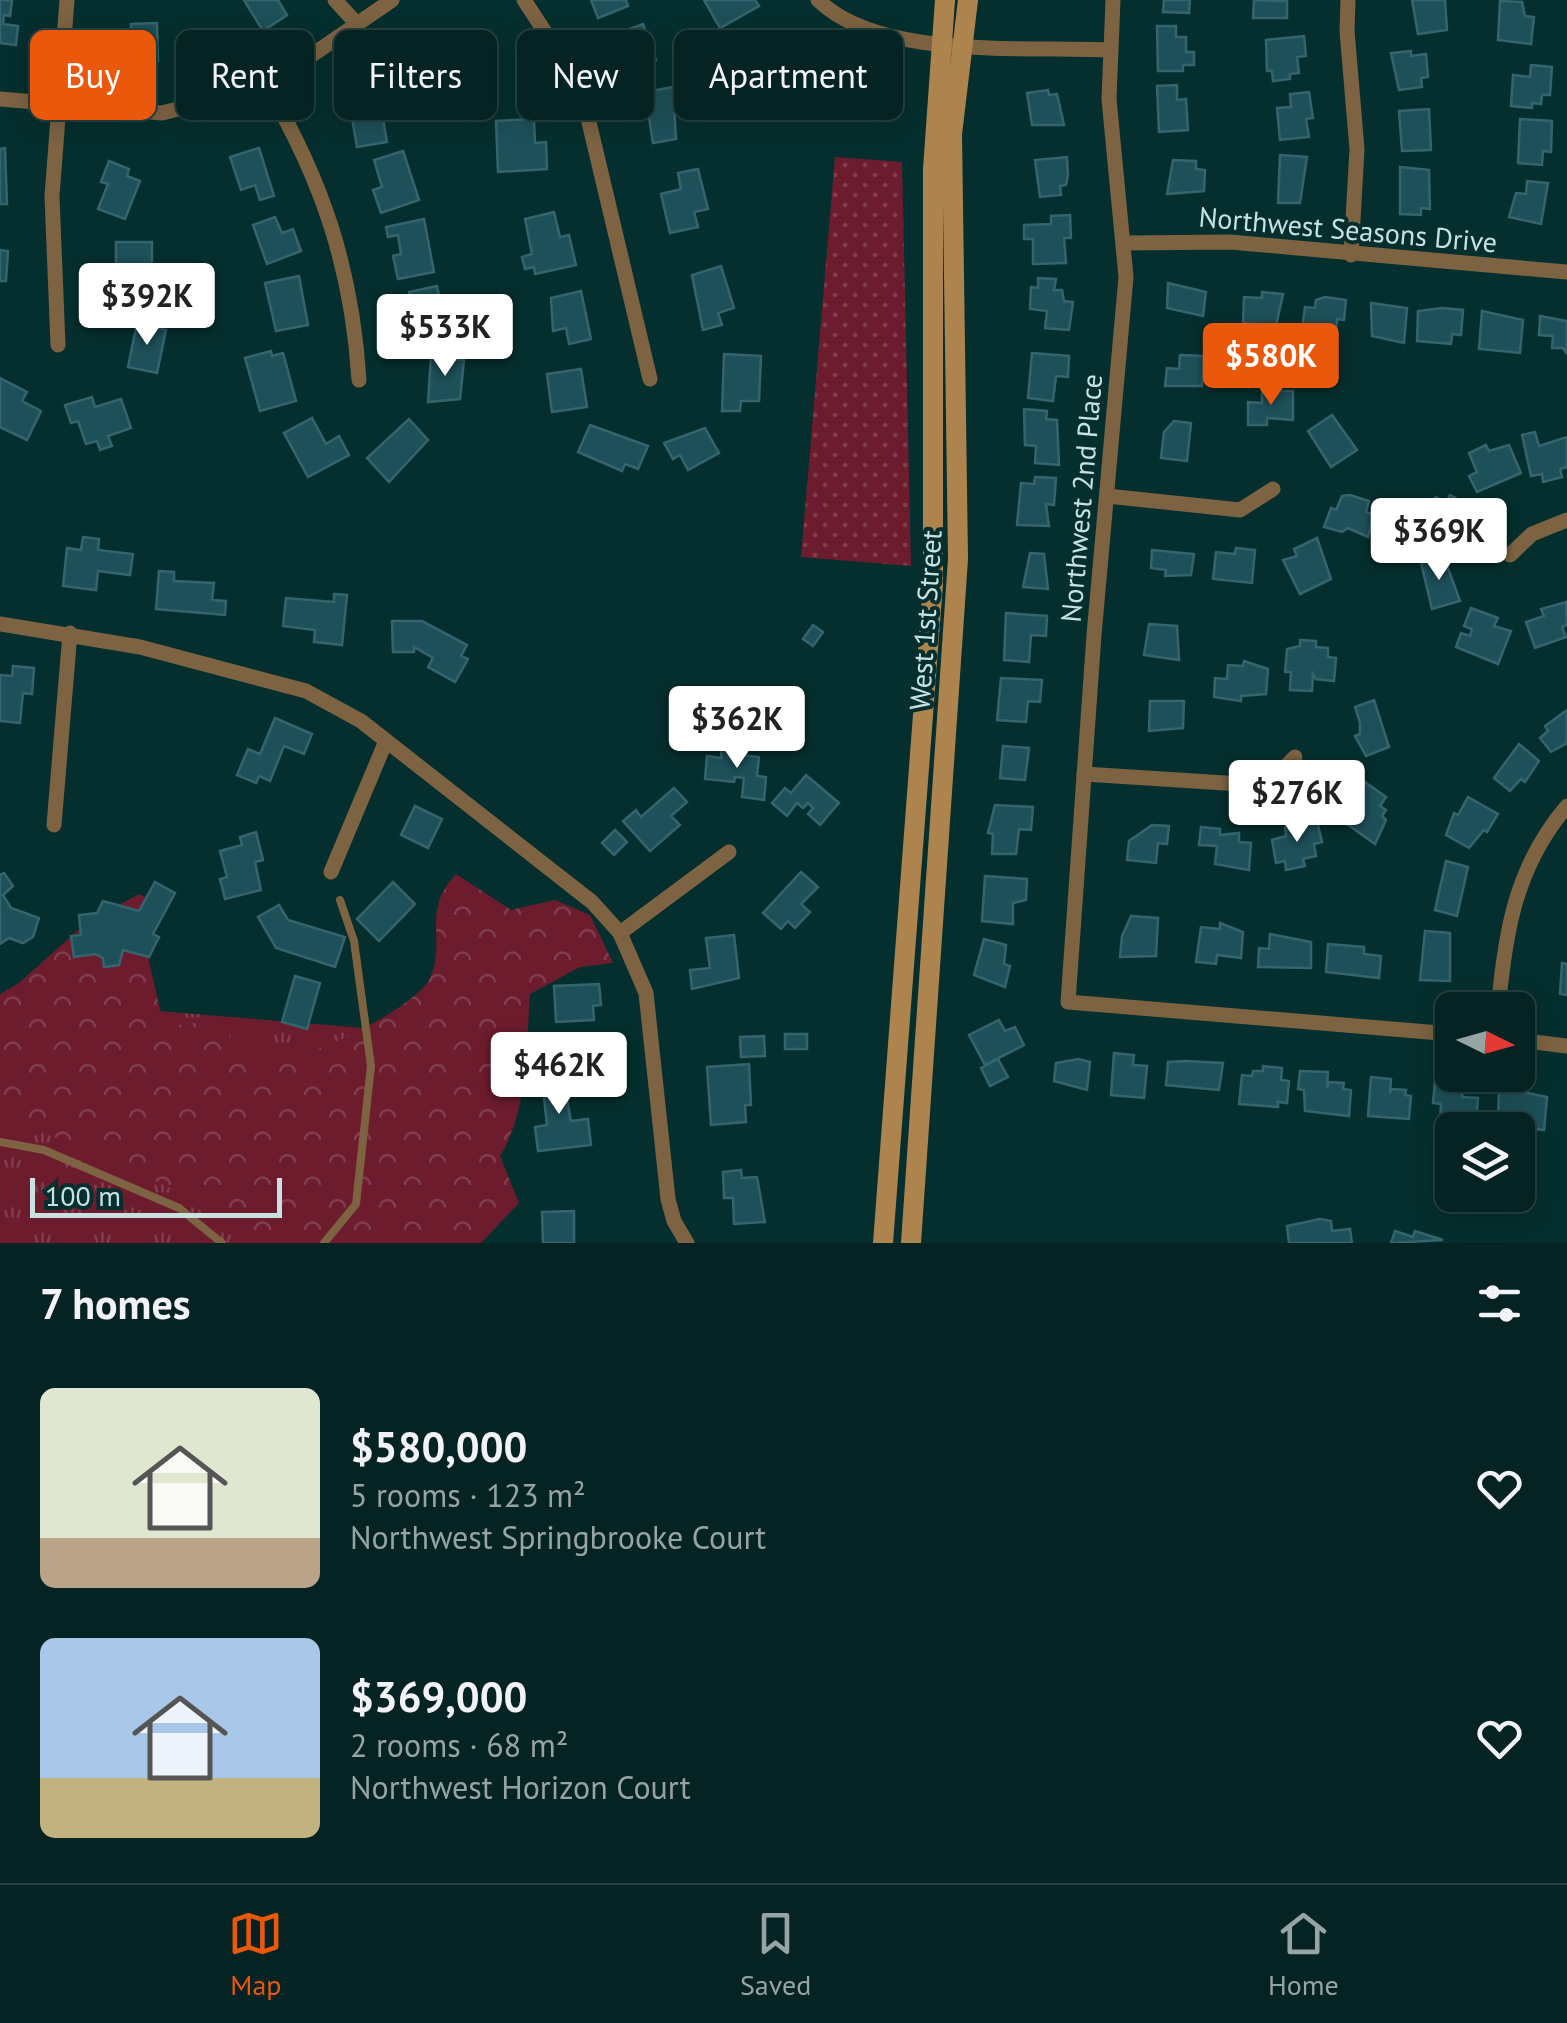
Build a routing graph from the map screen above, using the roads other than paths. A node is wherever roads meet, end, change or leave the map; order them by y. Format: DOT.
graph roads {
  1 [pos="67,0"];
  2 [pos="334,0"];
  3 [pos="392,0"];
  4 [pos="524,0"];
  5 [pos="818,0"];
  6 [pos="945,0"];
  7 [pos="968,0"];
  8 [pos="1113,0"];
  9 [pos="1348,0"];
  10 [pos="356,24"];
  11 [pos="64,30"];
  12 [pos="953,43"];
  13 [pos="1108,50"];
  14 [pos="314,53"];
  15 [pos="0,100"];
  16 [pos="30,104"];
  17 [pos="57,120"];
  18 [pos="287,120"];
  19 [pos="1126,242"];
  20 [pos="1351,255"];
  21 [pos="1567,272"];
  22 [pos="58,345"];
  23 [pos="650,379"];
  24 [pos="359,380"];
  25 [pos="1273,488"];
  26 [pos="1107,496"];
  27 [pos="1567,520"];
  28 [pos="1510,555"];
  29 [pos="0,624"];
  30 [pos="70,633"];
  31 [pos="386,741"];
  32 [pos="1295,757"];
  33 [pos="1084,774"];
  34 [pos="1567,806"];
  35 [pos="54,826"];
  36 [pos="729,852"];
  37 [pos="331,872"];
  38 [pos="340,900"];
  39 [pos="620,933"];
  40 [pos="1500,992"];
  41 [pos="1435,1033"];
  42 [pos="1535,1042"];
  43 [pos="1567,1046"];
  44 [pos="0,1142"];
  45 [pos="222,1243"];
  46 [pos="324,1243"];
  47 [pos="687,1243"];
  48 [pos="883,1243"];
  49 [pos="910,1243"];
  1 -- 11 [label="street"];
  2 -- 10 [label="street"];
  3 -- 10 [label="street"];
  4 -- 23 [label="street"];
  5 -- 12 [label="street"];
  6 -- 12 [label="main road, West 1st Street"];
  7 -- 12 [label="main road, West 1st Street"];
  8 -- 13 [label="street, Northwest 2nd Place"];
  9 -- 20 [label="street"];
  10 -- 14 [label="street"];
  12 -- 13 [label="street"];
  12 -- 48 [label="main road, West 1st Street"];
  12 -- 49 [label="main road, West 1st Street"];
  13 -- 19 [label="street, Northwest 2nd Place"];
  15 -- 16 [label="street"];
  17 -- 22 [label="street"];
  18 -- 24 [label="street"];
  19 -- 20 [label="street, Northwest Seasons Drive"];
  19 -- 26 [label="street, Northwest 2nd Place"];
  20 -- 21 [label="street, Northwest Seasons Drive"];
  25 -- 26 [label="street"];
  26 -- 33 [label="street, Northwest 2nd Place"];
  27 -- 28 [label="street"];
  29 -- 30 [label="street"];
  30 -- 31 [label="street"];
  30 -- 35 [label="street"];
  31 -- 37 [label="street"];
  31 -- 39 [label="street"];
  32 -- 33 [label="street"];
  33 -- 41 [label="street, Northwest 2nd Place"];
  34 -- 40 [label="street"];
  36 -- 39 [label="street"];
  38 -- 46 [label="lane"];
  39 -- 47 [label="street"];
  42 -- 43 [label="street"];
  44 -- 45 [label="lane"];
}
